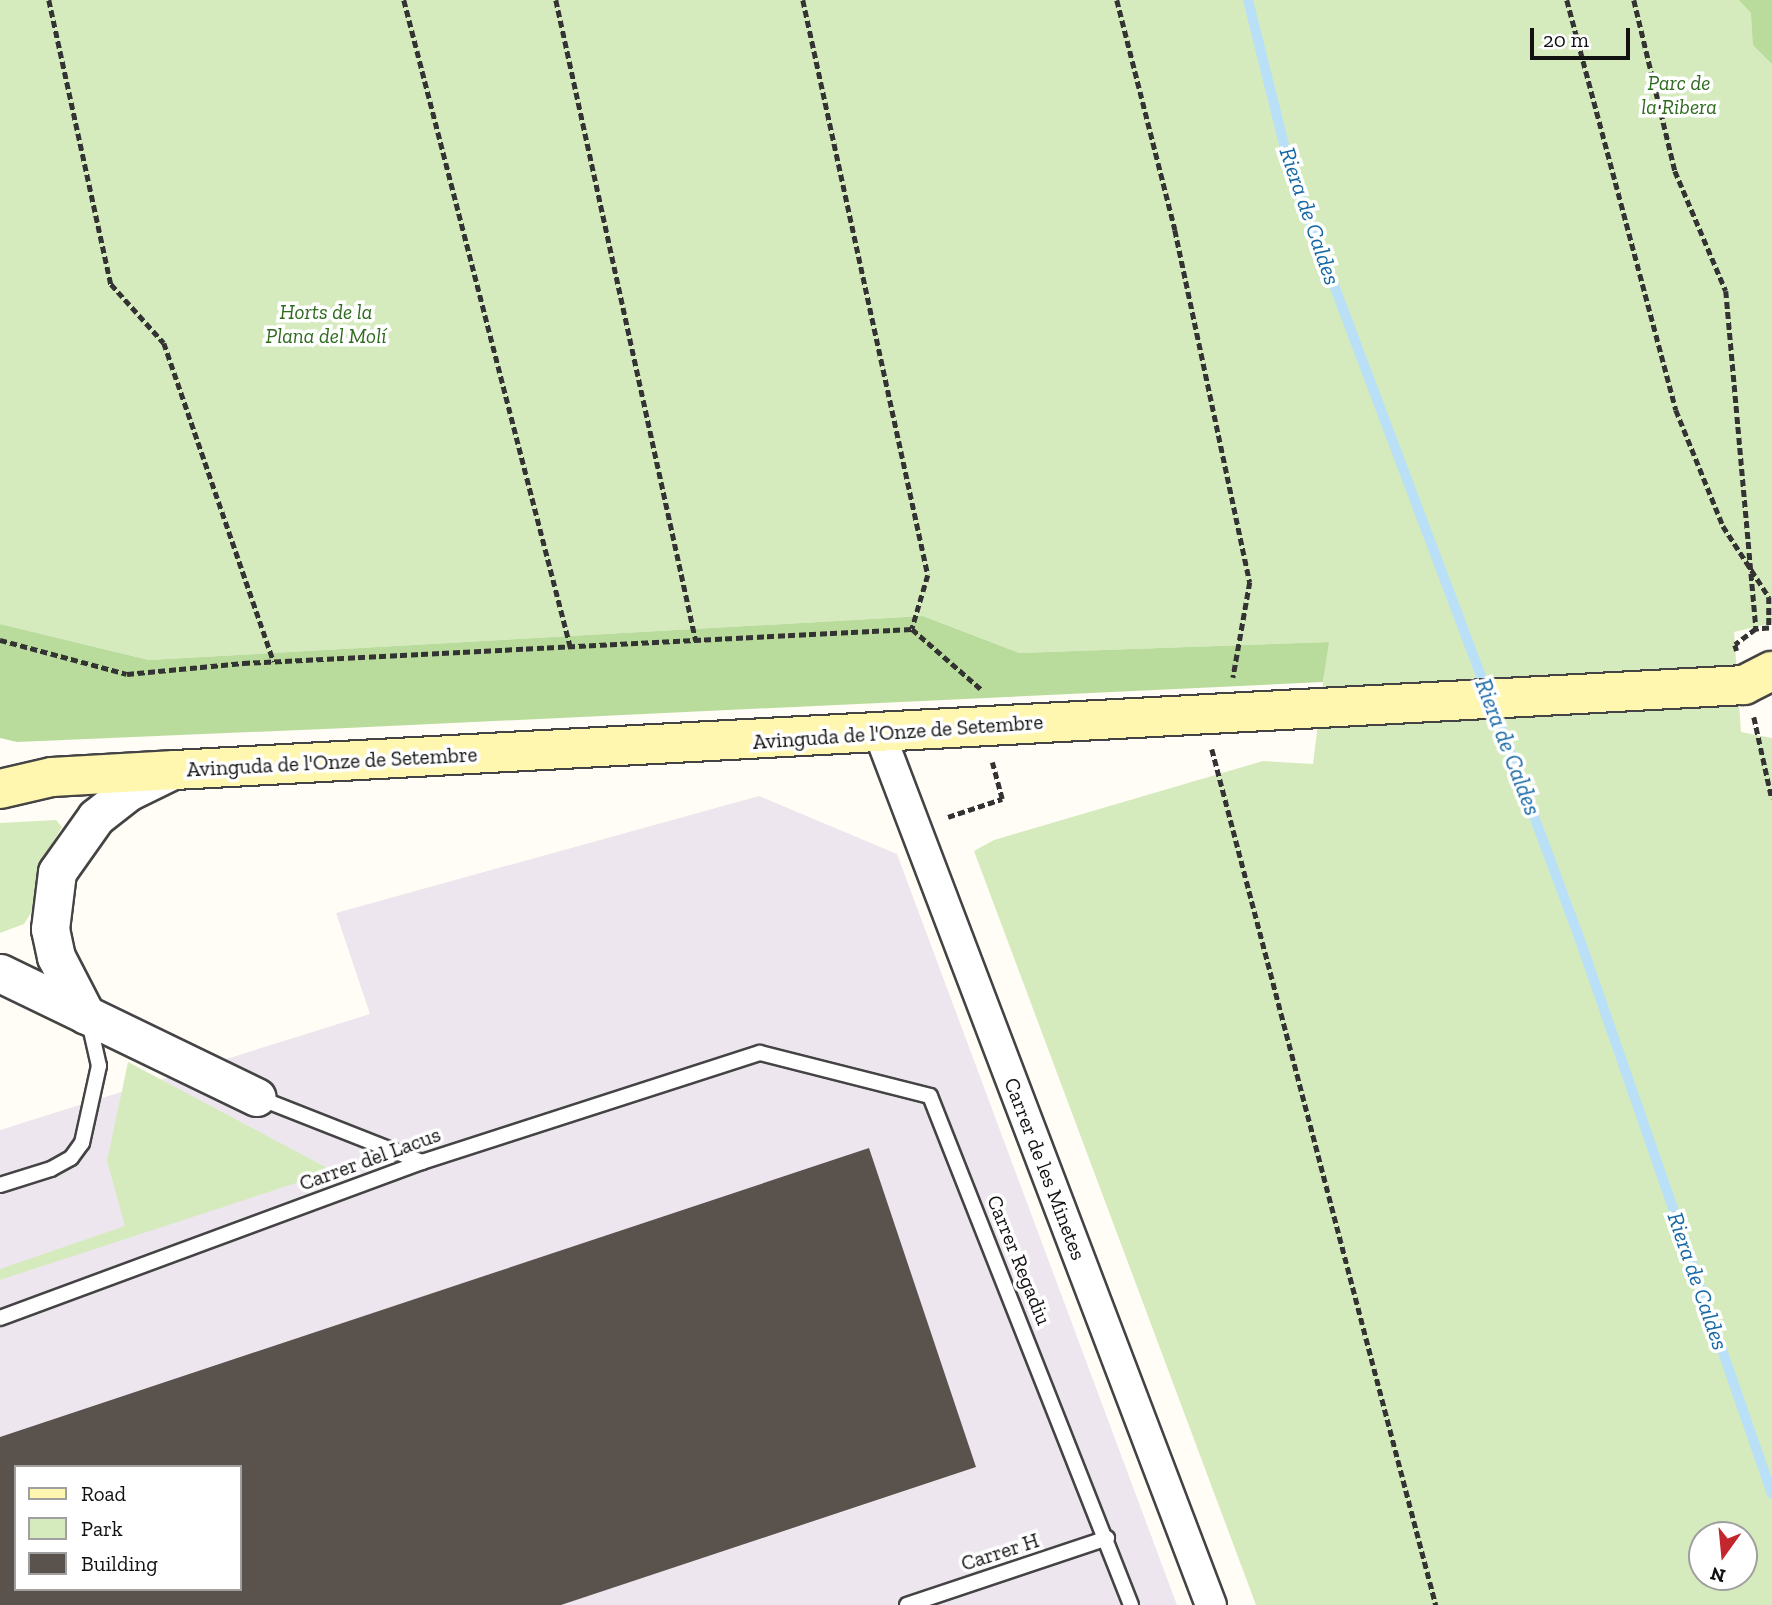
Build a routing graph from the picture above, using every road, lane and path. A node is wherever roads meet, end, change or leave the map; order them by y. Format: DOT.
graph roads {
  1 [pos="49,0"];
  2 [pos="404,0"];
  3 [pos="556,0"];
  4 [pos="803,0"];
  5 [pos="1117,0"];
  6 [pos="1567,0"];
  7 [pos="1634,0"];
  8 [pos="1749,565"];
  9 [pos="912,629"];
  10 [pos="1756,629"];
  11 [pos="0,640"];
  12 [pos="696,641"];
  13 [pos="571,649"];
  14 [pos="274,662"];
  15 [pos="1763,685"];
  16 [pos="983,687"];
  17 [pos="1225,713"];
  18 [pos="983,726"];
  19 [pos="879,732"];
  20 [pos="0,766"];
  21 [pos="175,770"];
  22 [pos="52,777"];
  23 [pos="0,789"];
  24 [pos="1772,799"];
  25 [pos="952,826"];
  26 [pos="0,973"];
  27 [pos="86,1015"];
  28 [pos="760,1053"];
  29 [pos="257,1097"];
  30 [pos="422,1161"];
  31 [pos="0,1185"];
  32 [pos="0,1318"];
  33 [pos="1107,1538"];
  34 [pos="906,1605"];
  35 [pos="1131,1605"];
  36 [pos="1211,1605"];
  37 [pos="1436,1605"];
  1 -- 14 [label="path"];
  2 -- 13 [label="path"];
  3 -- 12 [label="path"];
  4 -- 9 [label="path"];
  5 -- 17 [label="path"];
  6 -- 8 [label="path"];
  7 -- 8 [label="path"];
  8 -- 10 [label="path"];
  8 -- 10 [label="path"];
  9 -- 12 [label="path"];
  9 -- 16 [label="path"];
  10 -- 15 [label="path"];
  11 -- 14 [label="path"];
  12 -- 13 [label="path"];
  13 -- 14 [label="path"];
  15 -- 17 [label="main road, Avinguda de l'Onze de Setembre"];
  15 -- 24 [label="path"];
  17 -- 18 [label="main road, Avinguda de l'Onze de Setembre"];
  17 -- 37 [label="path"];
  18 -- 19 [label="main road, Avinguda de l'Onze de Setembre"];
  18 -- 25 [label="path"];
  19 -- 21 [label="main road, Avinguda de l'Onze de Setembre"];
  19 -- 36 [label="street, Carrer de les Minetes"];
  20 -- 22 [label="main road, Avinguda de l'Onze de Setembre"];
  21 -- 22 [label="main road, Avinguda de l'Onze de Setembre"];
  21 -- 27 [label="street"];
  22 -- 23 [label="main road, Avinguda de l'Onze de Setembre"];
  26 -- 27 [label="street"];
  27 -- 29 [label="street"];
  27 -- 31 [label="lane"];
  28 -- 30 [label="lane, Carrer del Lacus"];
  28 -- 33 [label="lane, Carrer Regadiu"];
  29 -- 30 [label="lane"];
  30 -- 32 [label="lane, Carrer del Lacus"];
  33 -- 34 [label="lane, Carrer H"];
  33 -- 35 [label="lane, Carrer Regadiu"];
}
